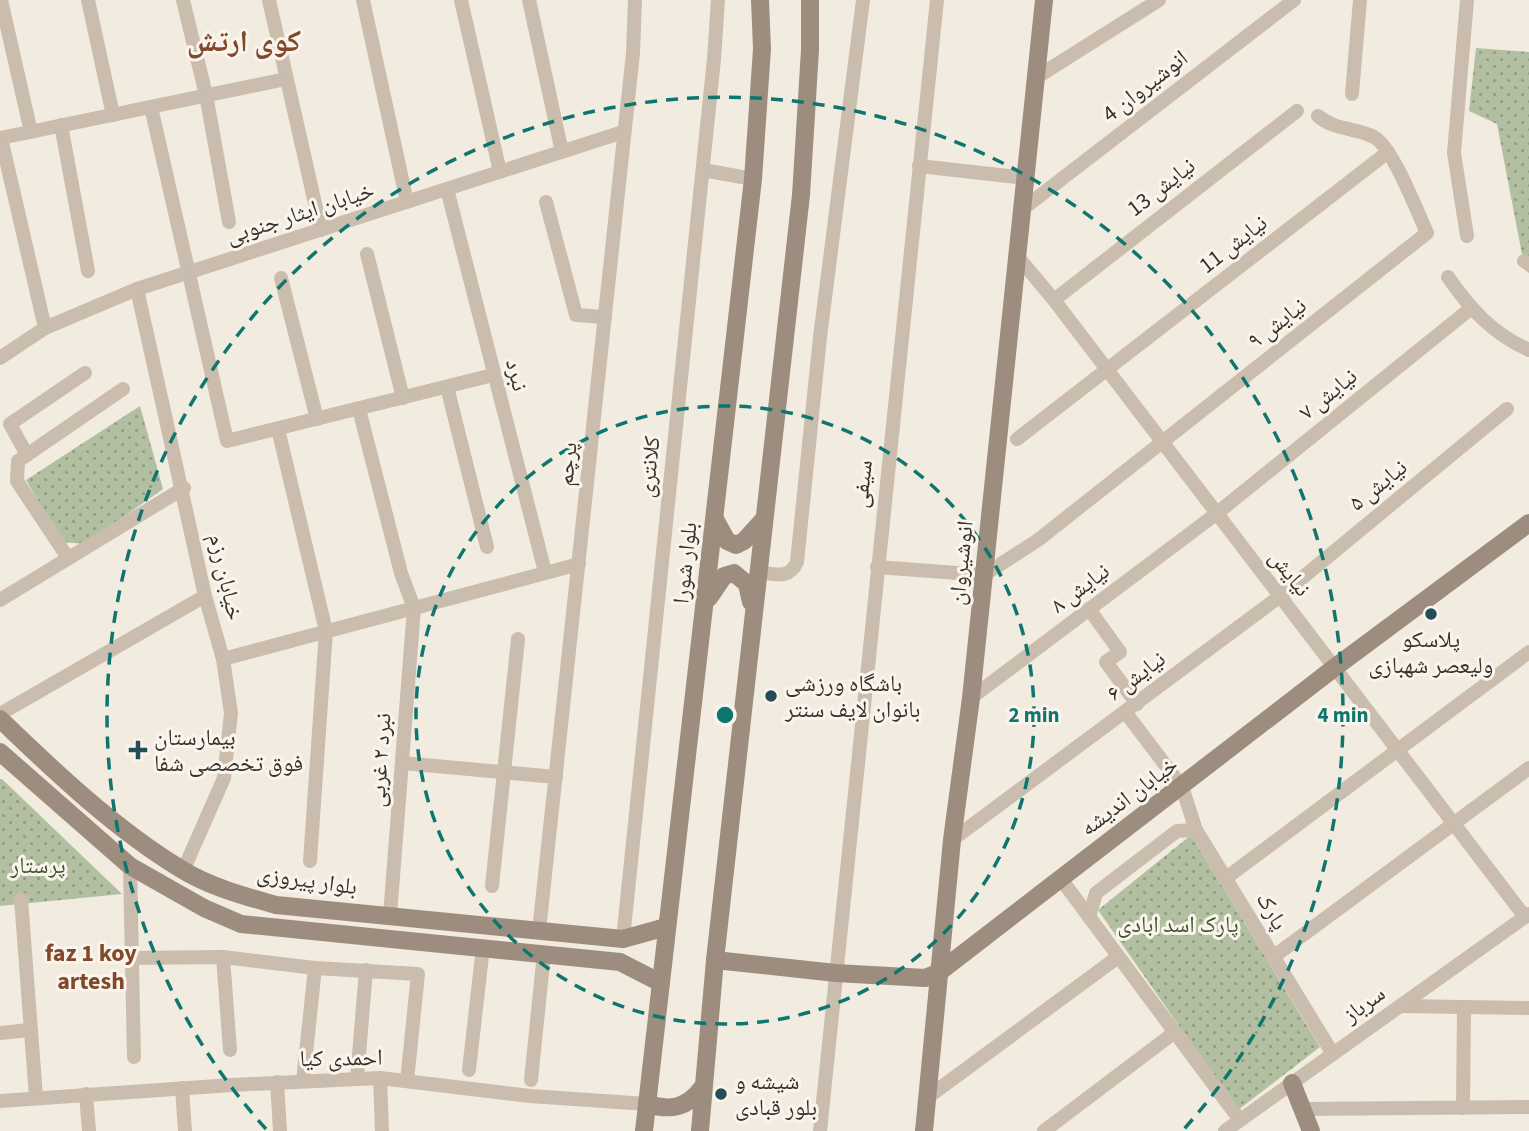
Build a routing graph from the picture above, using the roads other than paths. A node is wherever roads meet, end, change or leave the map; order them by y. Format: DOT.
graph roads {
  1 [pos="1,0"];
  2 [pos="88,0"];
  3 [pos="183,0"];
  4 [pos="269,0"];
  5 [pos="363,0"];
  6 [pos="461,0"];
  7 [pos="529,0"];
  8 [pos="635,0"];
  9 [pos="718,0"];
  10 [pos="760,0"];
  11 [pos="810,0"];
  12 [pos="863,0"];
  13 [pos="937,0"];
  14 [pos="1044,0"];
  15 [pos="1159,0"];
  16 [pos="1294,0"];
  17 [pos="1360,0"];
  18 [pos="1467,0"];
  19 [pos="1037,77"];
  20 [pos="286,79"];
  21 [pos="1352,94"];
  22 [pos="206,95"];
  23 [pos="151,107"];
  24 [pos="1297,111"];
  25 [pos="113,115"];
  26 [pos="1318,116"];
  27 [pos="61,125"];
  28 [pos="31,132"];
  29 [pos="623,132"];
  30 [pos="1,138"];
  31 [pos="562,152"];
  32 [pos="1388,152"];
  33 [pos="919,166"];
  34 [pos="703,170"];
  35 [pos="500,172"];
  36 [pos="1026,178"];
  37 [pos="752,179"];
  38 [pos="447,189"];
  39 [pos="407,202"];
  40 [pos="546,202"];
  41 [pos="1024,208"];
  42 [pos="229,222"];
  43 [pos="321,230"];
  44 [pos="1467,236"];
  45 [pos="368,254"];
  46 [pos="1018,257"];
  47 [pos="88,271"];
  48 [pos="190,272"];
  49 [pos="1448,277"];
  50 [pos="281,278"];
  51 [pos="137,289"];
  52 [pos="1054,300"];
  53 [pos="1470,309"];
  54 [pos="605,317"];
  55 [pos="45,328"];
  56 [pos="1529,350"];
  57 [pos="0,358"];
  58 [pos="1107,372"];
  59 [pos="85,373"];
  60 [pos="494,375"];
  61 [pos="447,387"];
  62 [pos="123,390"];
  63 [pos="403,398"];
  64 [pos="359,409"];
  65 [pos="1507,409"];
  66 [pos="317,419"];
  67 [pos="278,429"];
  68 [pos="1017,439"];
  69 [pos="1161,443"];
  70 [pos="27,455"];
  71 [pos="184,488"];
  72 [pos="1216,514"];
  73 [pos="715,519"];
  74 [pos="764,519"];
  75 [pos="1529,523"];
  76 [pos="487,547"];
  77 [pos="68,558"];
  78 [pos="579,564"];
  79 [pos="877,567"];
  80 [pos="545,572"];
  81 [pos="758,572"];
  82 [pos="984,575"];
  83 [pos="205,596"];
  84 [pos="1279,597"];
  85 [pos="0,600"];
  86 [pos="705,604"];
  87 [pos="414,608"];
  88 [pos="1089,609"];
  89 [pos="753,616"];
  90 [pos="326,631"];
  91 [pos="518,639"];
  92 [pos="1529,652"];
  93 [pos="223,659"];
  94 [pos="1334,668"];
  95 [pos="971,698"];
  96 [pos="1131,709"];
  97 [pos="0,716"];
  98 [pos="1397,750"];
  99 [pos="0,752"];
  100 [pos="402,764"];
  101 [pos="1529,768"];
  102 [pos="504,772"];
  103 [pos="556,777"];
  104 [pos="1182,787"];
  105 [pos="1454,825"];
  106 [pos="1196,830"];
  107 [pos="952,840"];
  108 [pos="310,861"];
  109 [pos="130,866"];
  110 [pos="183,871"];
  111 [pos="1226,878"];
  112 [pos="1061,879"];
  113 [pos="492,886"];
  114 [pos="20,899"];
  115 [pos="390,915"];
  116 [pos="1527,916"];
  117 [pos="1089,917"];
  118 [pos="666,927"];
  119 [pos="539,932"];
  120 [pos="623,939"];
  121 [pos="483,947"];
  122 [pos="544,953"];
  123 [pos="223,957"];
  124 [pos="1118,957"];
  125 [pos="1273,957"];
  126 [pos="132,958"];
  127 [pos="715,960"];
  128 [pos="620,962"];
  129 [pos="315,968"];
  130 [pos="366,970"];
  131 [pos="836,973"];
  132 [pos="938,973"];
  133 [pos="659,982"];
  134 [pos="1400,1006"];
  135 [pos="1464,1007"];
  136 [pos="1529,1007"];
  137 [pos="29,1030"];
  138 [pos="1175,1032"];
  139 [pos="0,1033"];
  140 [pos="230,1050"];
  141 [pos="1333,1054"];
  142 [pos="134,1057"];
  143 [pos="469,1070"];
  144 [pos="380,1078"];
  145 [pos="357,1079"];
  146 [pos="531,1080"];
  147 [pos="303,1081"];
  148 [pos="407,1081"];
  149 [pos="277,1082"];
  150 [pos="1292,1083"];
  151 [pos="182,1088"];
  152 [pos="702,1088"];
  153 [pos="86,1094"];
  154 [pos="36,1097"];
  155 [pos="928,1097"];
  156 [pos="0,1101"];
  157 [pos="647,1104"];
  158 [pos="1529,1107"];
  159 [pos="1464,1108"];
  160 [pos="1302,1109"];
  161 [pos="1240,1120"];
  162 [pos="89,1131"];
  163 [pos="185,1131"];
  164 [pos="280,1131"];
  165 [pos="382,1131"];
  166 [pos="644,1131"];
  167 [pos="700,1131"];
  168 [pos="820,1131"];
  169 [pos="925,1131"];
  170 [pos="1044,1131"];
  171 [pos="1226,1131"];
  172 [pos="1311,1131"];
  1 -- 28 [label="street"];
  2 -- 25 [label="street"];
  3 -- 22 [label="street"];
  4 -- 20 [label="street"];
  5 -- 39 [label="street"];
  6 -- 35 [label="street"];
  7 -- 31 [label="street"];
  8 -- 29 [label="street, پرچم"];
  9 -- 34 [label="street, کلانتری"];
  10 -- 37 [label="main road, بلوار شورا"];
  11 -- 74 [label="main road"];
  12 -- 81 [label="street"];
  13 -- 33 [label="street, سیفی"];
  14 -- 19 [label="main road, انوشیروان"];
  15 -- 19 [label="street"];
  16 -- 41 [label="street, انوشیروان 4"];
  17 -- 21 [label="street"];
  18 -- 44 [label="street"];
  19 -- 36 [label="main road, انوشیروان"];
  20 -- 22 [label="street"];
  20 -- 43 [label="street"];
  22 -- 23 [label="street"];
  22 -- 42 [label="street"];
  23 -- 25 [label="street"];
  23 -- 48 [label="street"];
  24 -- 52 [label="street, نیایش 13"];
  25 -- 27 [label="street"];
  26 -- 32 [label="street"];
  27 -- 28 [label="street"];
  27 -- 47 [label="street"];
  28 -- 30 [label="street"];
  29 -- 31 [label="street, خیابان ایثار جنوبی"];
  29 -- 54 [label="street, پرچم"];
  30 -- 55 [label="street"];
  31 -- 35 [label="street, خیابان ایثار جنوبی"];
  32 -- 58 [label="street, نیایش 11"];
  32 -- 69 [label="street, نیایش ۹"];
  33 -- 36 [label="street"];
  33 -- 79 [label="street, سیفی"];
  34 -- 37 [label="street"];
  34 -- 120 [label="street, کلانتری"];
  35 -- 38 [label="street, خیابان ایثار جنوبی"];
  36 -- 41 [label="main road, انوشیروان"];
  37 -- 73 [label="main road, بلوار شورا"];
  38 -- 39 [label="street, خیابان ایثار جنوبی"];
  38 -- 60 [label="street, نبرد"];
  39 -- 43 [label="street, خیابان ایثار جنوبی"];
  40 -- 54 [label="street"];
  41 -- 46 [label="main road, انوشیروان"];
  43 -- 48 [label="street, خیابان ایثار جنوبی"];
  45 -- 63 [label="street"];
  46 -- 52 [label="street, نیایش"];
  46 -- 82 [label="main road, انوشیروان"];
  48 -- 51 [label="street, خیابان ایثار جنوبی"];
  48 -- 67 [label="street"];
  49 -- 53 [label="street"];
  50 -- 66 [label="street"];
  51 -- 55 [label="street, خیابان ایثار جنوبی"];
  51 -- 71 [label="street, خیابان رزم"];
  52 -- 58 [label="street, نیایش"];
  53 -- 56 [label="street"];
  53 -- 72 [label="street, نیایش ۷"];
  54 -- 78 [label="street, پرچم"];
  55 -- 57 [label="street, خیابان ایثار جنوبی"];
  58 -- 68 [label="street, نیایش 11"];
  58 -- 69 [label="street, نیایش"];
  59 -- 70 [label="street"];
  60 -- 61 [label="street"];
  60 -- 80 [label="street, نبرد"];
  61 -- 63 [label="street"];
  61 -- 76 [label="street"];
  62 -- 70 [label="street"];
  63 -- 64 [label="street"];
  64 -- 66 [label="street"];
  64 -- 87 [label="street"];
  65 -- 84 [label="street, نیایش ۵"];
  66 -- 67 [label="street"];
  67 -- 90 [label="street"];
  69 -- 72 [label="street, نیایش"];
  69 -- 82 [label="street, نیایش ۹"];
  70 -- 77 [label="street"];
  71 -- 77 [label="street"];
  71 -- 83 [label="street, خیابان رزم"];
  72 -- 84 [label="street, نیایش"];
  72 -- 88 [label="street, نیایش ۸"];
  73 -- 74 [label="main road"];
  73 -- 86 [label="main road, بلوار شورا"];
  74 -- 81 [label="main road"];
  75 -- 94 [label="main road, خیابان اندیشه"];
  77 -- 85 [label="street"];
  78 -- 80 [label="street"];
  78 -- 103 [label="street, پرچم"];
  79 -- 82 [label="street"];
  79 -- 131 [label="street, سیفی"];
  80 -- 87 [label="street"];
  81 -- 89 [label="main road"];
  82 -- 95 [label="main road, انوشیروان"];
  83 -- 93 [label="street, خیابان رزم"];
  83 -- 97 [label="street"];
  84 -- 94 [label="street, نیایش"];
  84 -- 96 [label="street, نیایش ۶"];
  86 -- 89 [label="main road"];
  86 -- 118 [label="main road, بلوار شورا"];
  87 -- 90 [label="street"];
  87 -- 100 [label="street, نبرد ۲ غربی"];
  88 -- 95 [label="street, نیایش ۸"];
  88 -- 96 [label="street, پارک"];
  89 -- 127 [label="main road"];
  90 -- 93 [label="street"];
  90 -- 108 [label="street"];
  91 -- 102 [label="street"];
  92 -- 98 [label="street"];
  93 -- 110 [label="street, خیابان رزم"];
  94 -- 98 [label="street, نیایش"];
  94 -- 104 [label="main road, خیابان اندیشه"];
  95 -- 107 [label="main road, انوشیروان"];
  96 -- 104 [label="street, پارک"];
  96 -- 107 [label="street, نیایش ۶"];
  97 -- 110 [label="main road, بلوار پیروزی"];
  98 -- 105 [label="street, نیایش"];
  98 -- 111 [label="street"];
  99 -- 109 [label="main road"];
  100 -- 102 [label="street"];
  100 -- 115 [label="street, نبرد ۲ غربی"];
  101 -- 105 [label="street"];
  102 -- 103 [label="street"];
  102 -- 113 [label="street"];
  103 -- 119 [label="street, پرچم"];
  104 -- 106 [label="street, پارک"];
  104 -- 112 [label="main road, خیابان اندیشه"];
  105 -- 116 [label="street, نیایش"];
  105 -- 125 [label="street"];
  106 -- 111 [label="street, پارک"];
  106 -- 117 [label="street"];
  107 -- 132 [label="main road, انوشیروان"];
  109 -- 121 [label="main road"];
  109 -- 126 [label="street"];
  110 -- 115 [label="main road, بلوار پیروزی"];
  111 -- 125 [label="street, پارک"];
  112 -- 117 [label="street"];
  112 -- 132 [label="main road, خیابان اندیشه"];
  114 -- 137 [label="street"];
  115 -- 119 [label="main road, بلوار پیروزی"];
  116 -- 134 [label="street, سرباز"];
  117 -- 124 [label="street"];
  118 -- 120 [label="main road, بلوار پیروزی"];
  118 -- 133 [label="main road, بلوار شورا"];
  119 -- 120 [label="main road, بلوار پیروزی"];
  120 -- 128 [label="main road"];
  121 -- 122 [label="main road"];
  121 -- 143 [label="street"];
  122 -- 128 [label="main road"];
  122 -- 146 [label="street"];
  123 -- 126 [label="street"];
  123 -- 129 [label="street"];
  123 -- 140 [label="street"];
  124 -- 138 [label="street"];
  124 -- 155 [label="street"];
  125 -- 141 [label="street, پارک"];
  126 -- 142 [label="street"];
  127 -- 131 [label="main road"];
  127 -- 152 [label="main road"];
  128 -- 133 [label="main road"];
  129 -- 130 [label="street"];
  129 -- 147 [label="street"];
  130 -- 145 [label="street"];
  130 -- 148 [label="street"];
  131 -- 132 [label="main road"];
  131 -- 168 [label="street, سیفی"];
  132 -- 155 [label="main road, انوشیروان"];
  133 -- 157 [label="main road, بلوار شورا"];
  134 -- 135 [label="street"];
  134 -- 141 [label="street, سرباز"];
  135 -- 136 [label="street"];
  135 -- 159 [label="street"];
  137 -- 139 [label="street"];
  137 -- 154 [label="street"];
  138 -- 161 [label="street"];
  138 -- 170 [label="street"];
  141 -- 150 [label="street, سرباز"];
  144 -- 145 [label="street, احمدی کیا"];
  144 -- 148 [label="street, احمدی کیا"];
  144 -- 165 [label="street"];
  145 -- 147 [label="street, احمدی کیا"];
  147 -- 149 [label="street, احمدی کیا"];
  148 -- 157 [label="street, احمدی کیا"];
  149 -- 151 [label="street, احمدی کیا"];
  149 -- 164 [label="street"];
  150 -- 160 [label="main road"];
  150 -- 161 [label="street, سرباز"];
  151 -- 153 [label="street, احمدی کیا"];
  151 -- 163 [label="street"];
  152 -- 157 [label="main road"];
  152 -- 167 [label="main road"];
  153 -- 154 [label="street, احمدی کیا"];
  153 -- 162 [label="street"];
  154 -- 156 [label="street, احمدی کیا"];
  155 -- 169 [label="main road, انوشیروان"];
  157 -- 166 [label="main road, بلوار شورا"];
  158 -- 159 [label="street"];
  159 -- 160 [label="street"];
  160 -- 172 [label="main road"];
  161 -- 171 [label="street, سرباز"];
}
